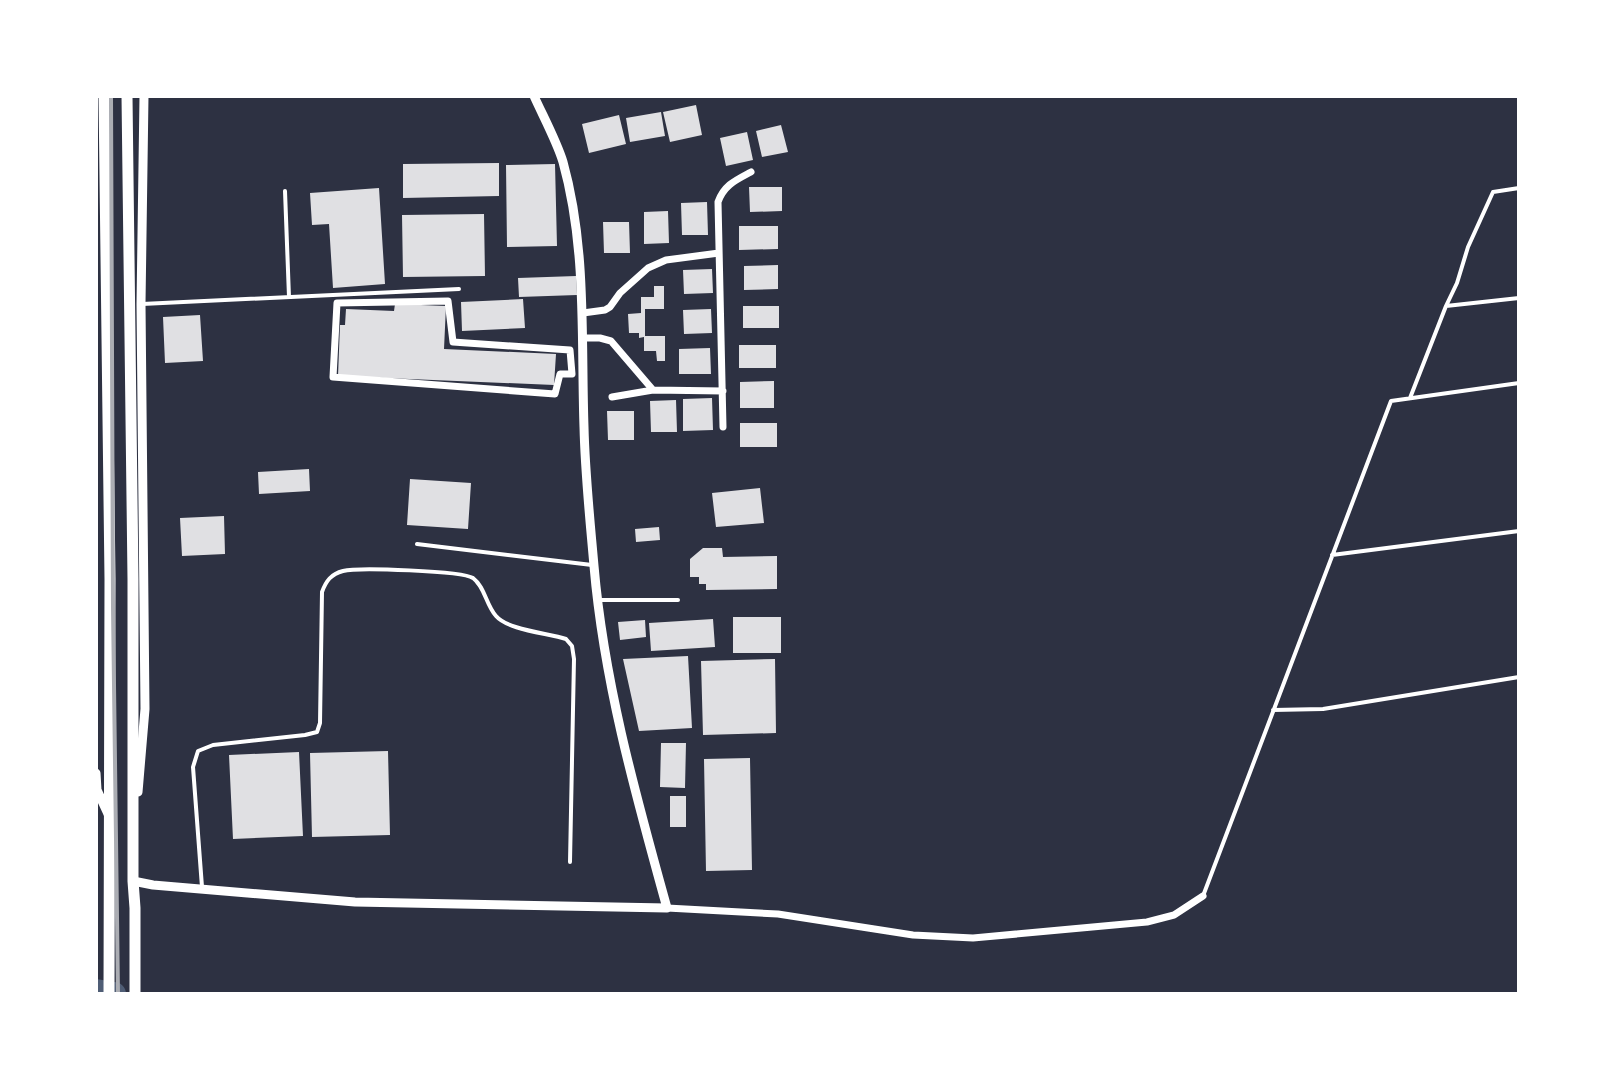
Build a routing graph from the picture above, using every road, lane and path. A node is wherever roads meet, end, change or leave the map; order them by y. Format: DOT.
graph roads {
  1 [pos="104,96"];
  2 [pos="127,96"];
  3 [pos="144,96"];
  4 [pos="534,96"];
  5 [pos="751,172"];
  6 [pos="1519,188"];
  7 [pos="285,191"];
  8 [pos="719,253"];
  9 [pos="459,289"];
  10 [pos="289,297"];
  11 [pos="1519,298"];
  12 [pos="141,304"];
  13 [pos="1446,306"];
  14 [pos="583,313"];
  15 [pos="583,338"];
  16 [pos="570,357"];
  17 [pos="583,357"];
  18 [pos="1519,383"];
  19 [pos="653,390"];
  20 [pos="723,391"];
  21 [pos="612,397"];
  22 [pos="1410,398"];
  23 [pos="723,427"];
  24 [pos="1519,531"];
  25 [pos="417,544"];
  26 [pos="1332,555"];
  27 [pos="594,565"];
  28 [pos="598,600"];
  29 [pos="678,600"];
  30 [pos="1519,677"];
  31 [pos="1273,710"];
  32 [pos="96,773"];
  33 [pos="109,816"];
  34 [pos="133,850"];
  35 [pos="570,862"];
  36 [pos="133,881"];
  37 [pos="203,889"];
  38 [pos="1203,896"];
  39 [pos="667,908"];
  40 [pos="109,994"];
  41 [pos="135,994"];
  1 -- 33 [label="main road"];
  2 -- 34 [label="main road"];
  3 -- 12 [label="street"];
  4 -- 14 [label="street"];
  5 -- 8 [label="street"];
  6 -- 13 [label="lane"];
  7 -- 10 [label="lane"];
  8 -- 14 [label="street"];
  8 -- 20 [label="street"];
  9 -- 10 [label="lane"];
  10 -- 12 [label="lane"];
  11 -- 13 [label="lane"];
  12 -- 34 [label="street"];
  13 -- 22 [label="lane"];
  14 -- 15 [label="street"];
  15 -- 17 [label="street"];
  15 -- 19 [label="street"];
  16 -- 16 [label="street"];
  16 -- 17 [label="street"];
  17 -- 27 [label="street"];
  18 -- 22 [label="lane"];
  19 -- 20 [label="street"];
  19 -- 21 [label="street"];
  20 -- 23 [label="street"];
  22 -- 26 [label="lane"];
  24 -- 26 [label="lane"];
  25 -- 27 [label="lane"];
  26 -- 31 [label="lane"];
  27 -- 28 [label="street"];
  28 -- 29 [label="lane"];
  28 -- 39 [label="street"];
  30 -- 31 [label="lane"];
  31 -- 38 [label="lane"];
  32 -- 33 [label="street"];
  33 -- 40 [label="main road"];
  34 -- 36 [label="main road"];
  35 -- 37 [label="lane"];
  36 -- 37 [label="street"];
  36 -- 41 [label="main road"];
  37 -- 39 [label="street"];
  38 -- 39 [label="street"];
}
